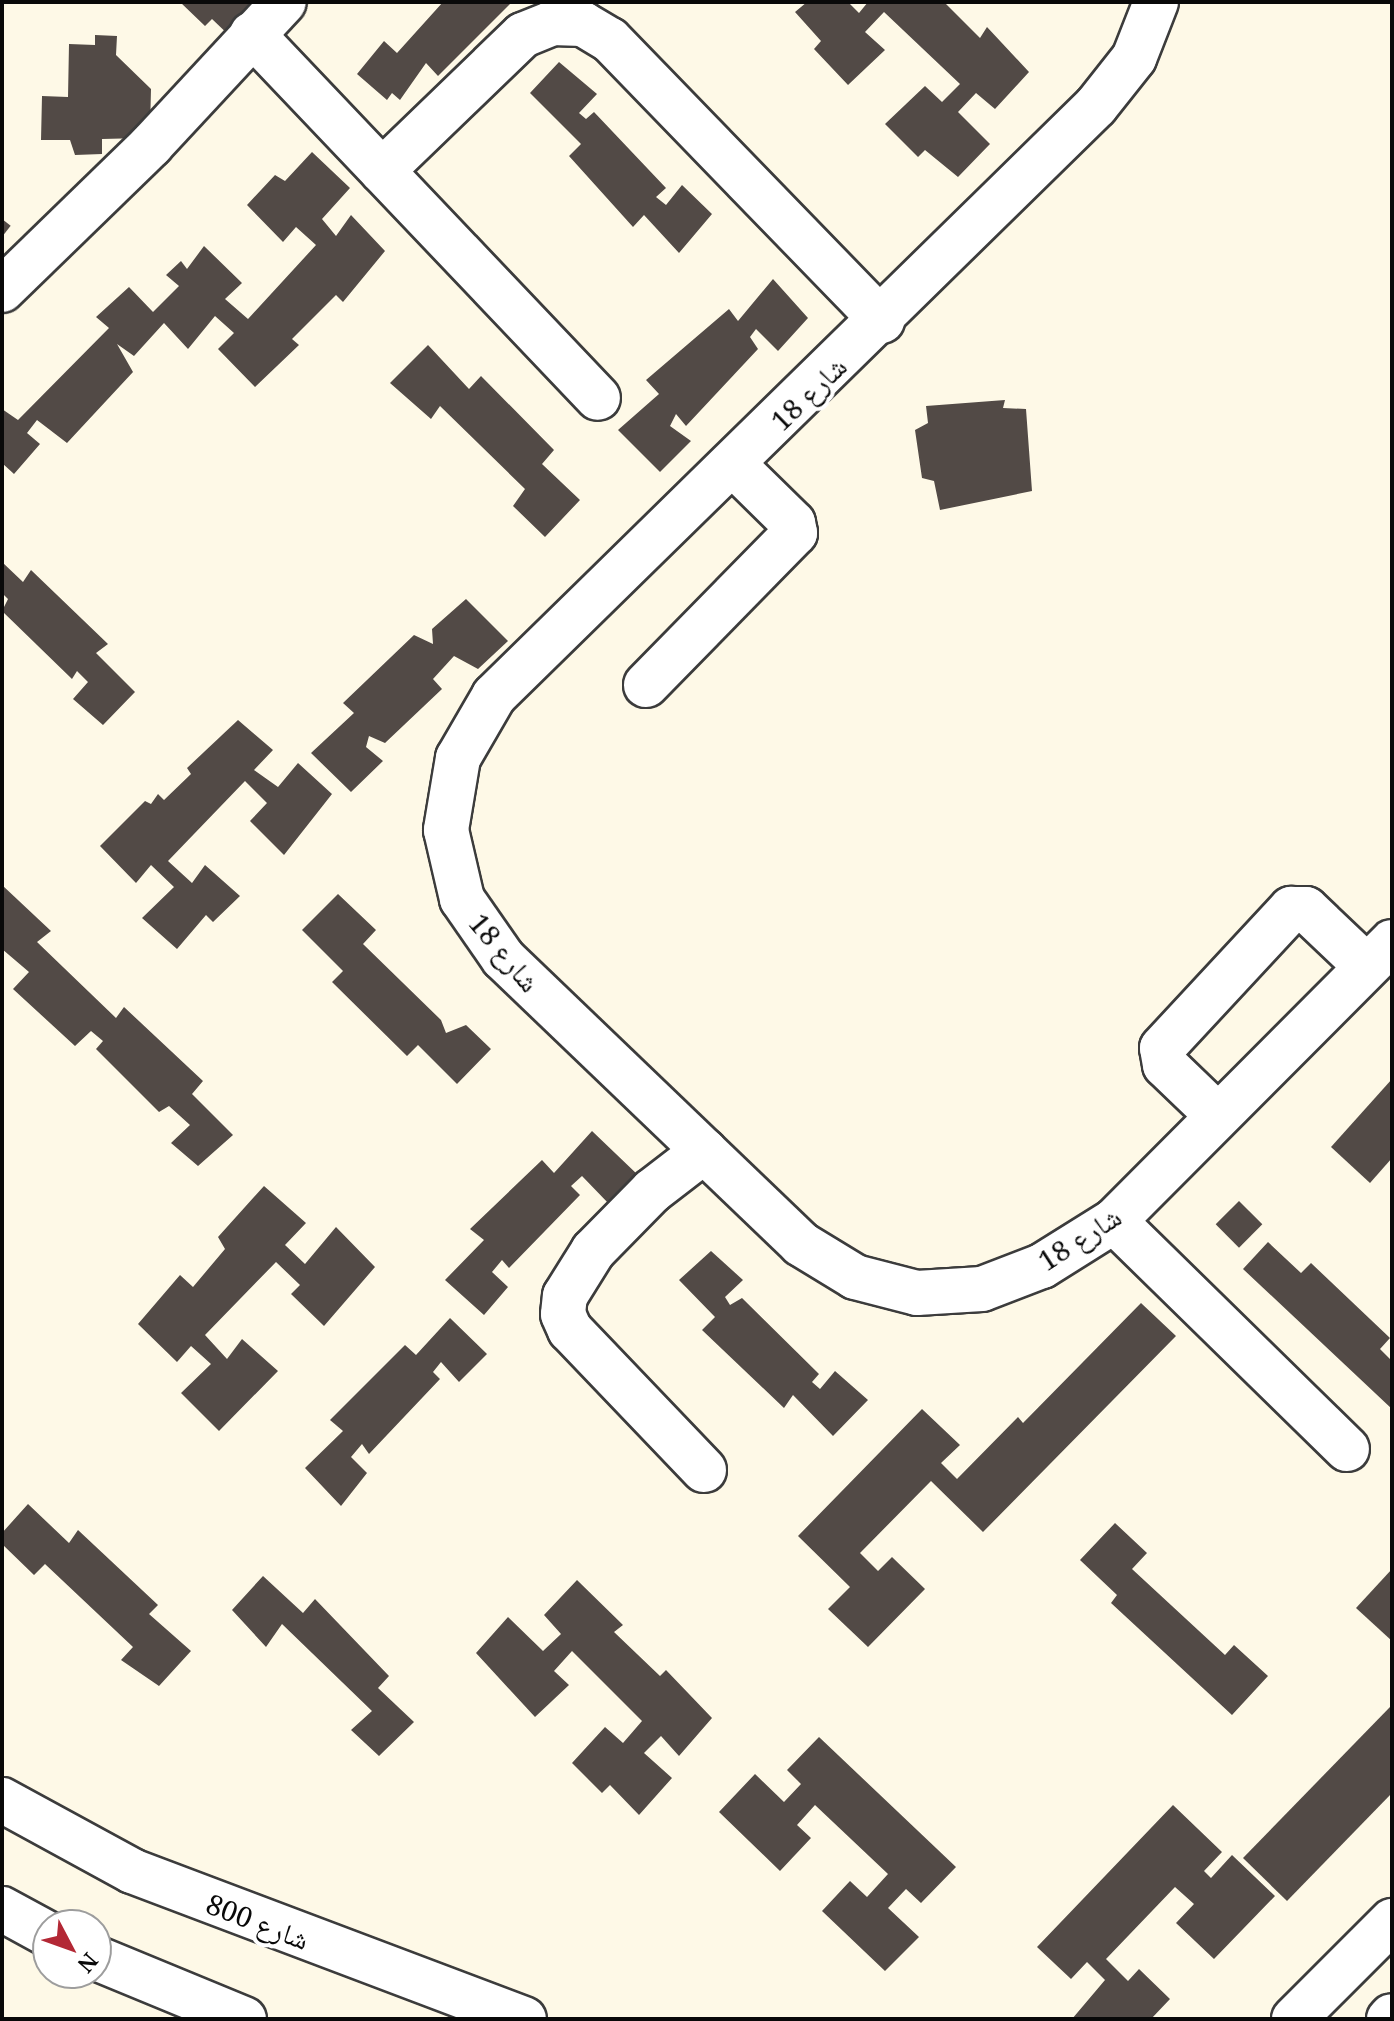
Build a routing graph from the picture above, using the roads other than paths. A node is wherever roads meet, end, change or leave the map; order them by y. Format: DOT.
graph roads {
  1 [pos="284,2"];
  2 [pos="1156,2"];
  3 [pos="252,34"];
  4 [pos="382,171"];
  5 [pos="2,290"];
  6 [pos="882,321"];
  7 [pos="598,398"];
  8 [pos="734,465"];
  9 [pos="646,685"];
  10 [pos="1379,954"];
  11 [pos="1217,1115"];
  12 [pos="704,1151"];
  13 [pos="1114,1221"];
  14 [pos="1347,1449"];
  15 [pos="704,1470"];
  16 [pos="2,1800"];
  17 [pos="2,1909"];
  18 [pos="1392,1921"];
  19 [pos="32,1925"];
  20 [pos="112,1965"];
  21 [pos="244,2019"];
  22 [pos="524,2019"];
  23 [pos="1294,2019"];
  1 -- 3 [label="street"];
  2 -- 6 [label="street, شارع 18"];
  3 -- 4 [label="street"];
  3 -- 5 [label="street"];
  4 -- 6 [label="street"];
  4 -- 7 [label="street"];
  6 -- 8 [label="street, شارع 18"];
  8 -- 9 [label="street"];
  8 -- 12 [label="street, شارع 18"];
  10 -- 11 [label="street, شارع 18"];
  10 -- 11 [label="street"];
  11 -- 13 [label="street, شارع 18"];
  12 -- 13 [label="street, شارع 18"];
  12 -- 15 [label="street"];
  13 -- 14 [label="street"];
  16 -- 22 [label="street, شارع 800"];
  17 -- 19 [label="street"];
  18 -- 23 [label="street"];
  20 -- 21 [label="street"];
}
